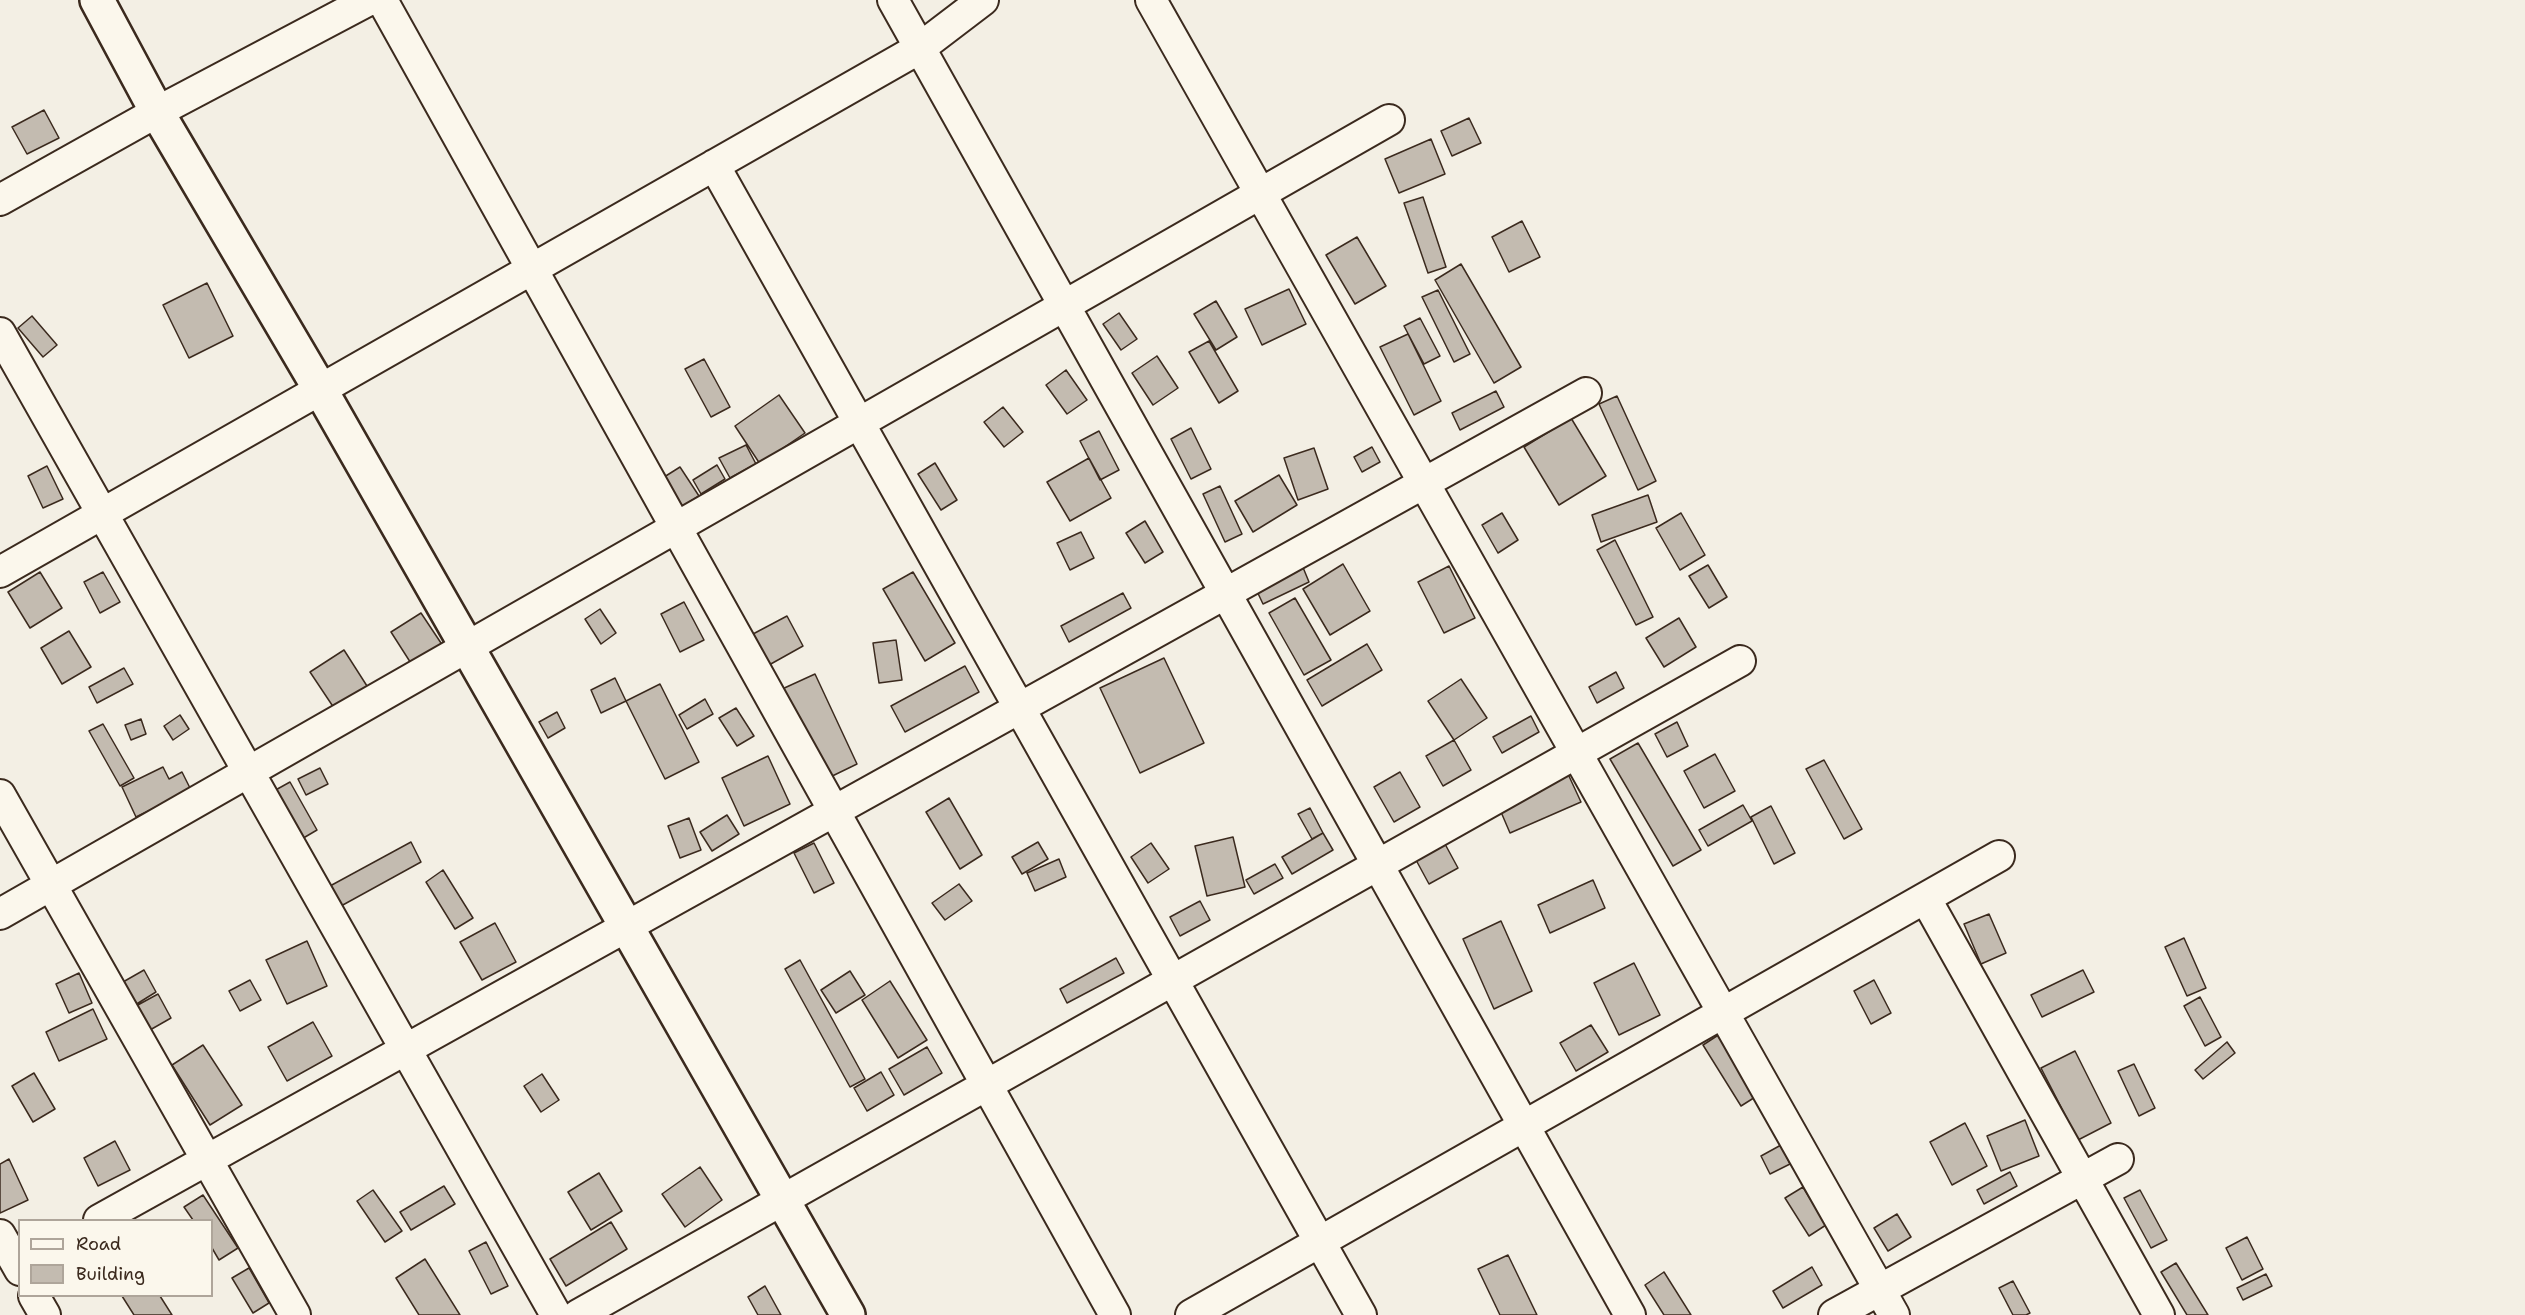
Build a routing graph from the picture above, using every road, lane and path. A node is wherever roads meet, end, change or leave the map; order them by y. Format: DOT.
graph roads {
  1 [pos="98,0"];
  2 [pos="369,0"];
  3 [pos="382,0"];
  4 [pos="893,0"];
  5 [pos="983,0"];
  6 [pos="1151,0"];
  7 [pos="920,48"];
  8 [pos="157,112"];
  9 [pos="1389,120"];
  10 [pos="714,165"];
  11 [pos="1260,194"];
  12 [pos="0,200"];
  13 [pos="532,269"];
  14 [pos="1064,306"];
  15 [pos="0,333"];
  16 [pos="320,389"];
  17 [pos="1586,393"];
  18 [pos="859,423"];
  19 [pos="1424,483"];
  20 [pos="101,514"];
  21 [pos="676,528"];
  22 [pos="0,572"];
  23 [pos="1226,594"];
  24 [pos="467,647"];
  25 [pos="1740,662"];
  26 [pos="1019,708"];
  27 [pos="1577,754"];
  28 [pos="248,773"];
  29 [pos="0,795"];
  30 [pos="834,811"];
  31 [pos="2000,856"];
  32 [pos="1378,865"];
  33 [pos="51,885"];
  34 [pos="1932,910"];
  35 [pos="0,914"];
  36 [pos="626,927"];
  37 [pos="1173,981"];
  38 [pos="1723,1013"];
  39 [pos="405,1050"];
  40 [pos="987,1085"];
  41 [pos="1524,1126"];
  42 [pos="2118,1159"];
  43 [pos="207,1160"];
  44 [pos="2082,1179"];
  45 [pos="782,1200"];
  46 [pos="103,1219"];
  47 [pos="0,1234"];
  48 [pos="1320,1242"];
  49 [pos="14,1269"];
  50 [pos="35,1297"];
  51 [pos="1887,1302"];
  52 [pos="45,1315"];
  53 [pos="295,1315"];
  54 [pos="555,1315"];
  55 [pos="578,1315"];
  56 [pos="848,1315"];
  57 [pos="1115,1315"];
  58 [pos="1191,1315"];
  59 [pos="1360,1315"];
  60 [pos="1630,1315"];
  61 [pos="1834,1315"];
  62 [pos="2159,1315"];
  1 -- 8 [label="street"];
  2 -- 8 [label="street"];
  3 -- 13 [label="street"];
  4 -- 7 [label="street"];
  5 -- 7 [label="street"];
  6 -- 11 [label="street"];
  7 -- 10 [label="street"];
  7 -- 14 [label="street"];
  8 -- 12 [label="street"];
  8 -- 16 [label="street"];
  9 -- 11 [label="street"];
  10 -- 13 [label="street"];
  10 -- 18 [label="street"];
  11 -- 14 [label="street"];
  11 -- 19 [label="street"];
  13 -- 16 [label="street"];
  13 -- 21 [label="street"];
  14 -- 18 [label="street"];
  14 -- 23 [label="street"];
  15 -- 20 [label="street"];
  16 -- 20 [label="street"];
  16 -- 24 [label="street"];
  17 -- 19 [label="street"];
  18 -- 21 [label="street"];
  18 -- 26 [label="street"];
  19 -- 23 [label="street"];
  19 -- 27 [label="street"];
  20 -- 22 [label="street"];
  20 -- 28 [label="street"];
  21 -- 24 [label="street"];
  21 -- 30 [label="street"];
  23 -- 26 [label="street"];
  23 -- 32 [label="street"];
  24 -- 28 [label="street"];
  24 -- 36 [label="street"];
  25 -- 27 [label="street"];
  26 -- 30 [label="street"];
  26 -- 37 [label="street"];
  27 -- 32 [label="street"];
  27 -- 38 [label="street"];
  28 -- 33 [label="street"];
  28 -- 39 [label="street"];
  29 -- 33 [label="street"];
  30 -- 36 [label="street"];
  30 -- 40 [label="street"];
  31 -- 38 [label="street"];
  32 -- 37 [label="street"];
  32 -- 41 [label="street"];
  33 -- 35 [label="street"];
  33 -- 43 [label="street"];
  34 -- 44 [label="street"];
  36 -- 39 [label="street"];
  36 -- 45 [label="street"];
  37 -- 40 [label="street"];
  37 -- 48 [label="street"];
  38 -- 41 [label="street"];
  38 -- 51 [label="street"];
  39 -- 43 [label="street"];
  39 -- 54 [label="street"];
  40 -- 45 [label="street"];
  40 -- 57 [label="street"];
  41 -- 48 [label="street"];
  41 -- 60 [label="street"];
  42 -- 44 [label="street"];
  43 -- 46 [label="street"];
  43 -- 53 [label="street"];
  44 -- 51 [label="street"];
  44 -- 62 [label="street"];
  45 -- 55 [label="street"];
  45 -- 56 [label="street"];
  47 -- 49 [label="street"];
  48 -- 58 [label="street"];
  48 -- 59 [label="street"];
  50 -- 52 [label="street"];
  51 -- 61 [label="street"];
}
